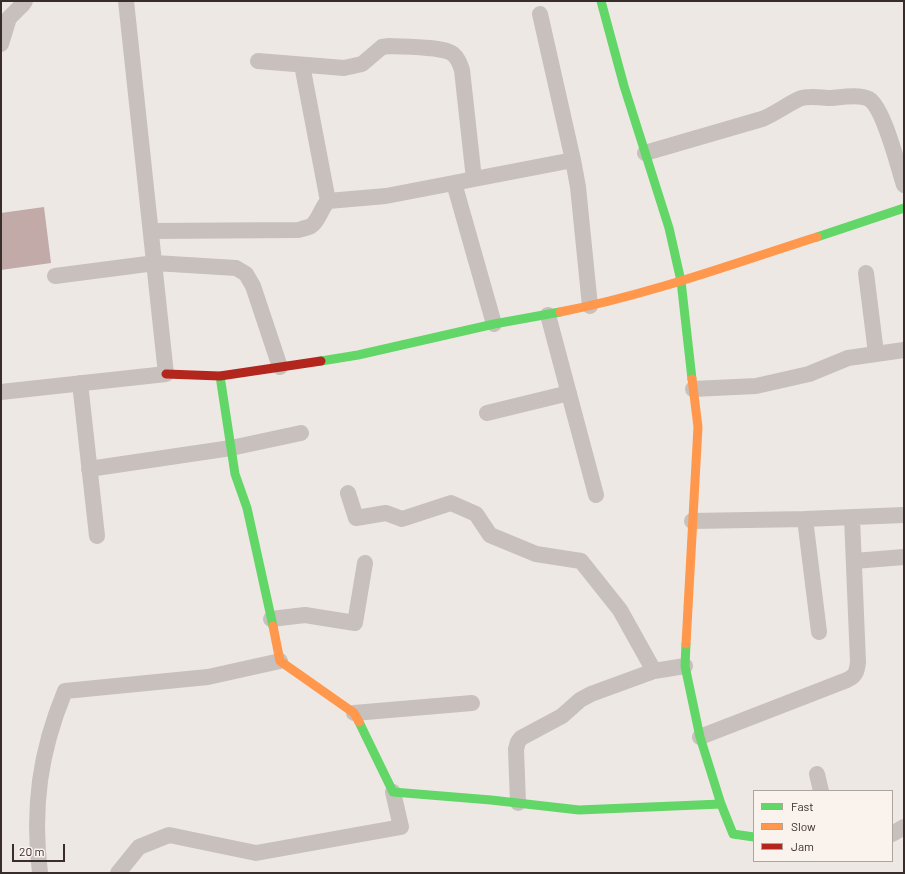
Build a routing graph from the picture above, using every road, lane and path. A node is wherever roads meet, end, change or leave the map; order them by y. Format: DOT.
graph roads {
  1 [pos="25,1"];
  2 [pos="126,1"];
  3 [pos="601,1"];
  4 [pos="540,14"];
  5 [pos="1,44"];
  6 [pos="258,61"];
  7 [pos="302,65"];
  8 [pos="645,153"];
  9 [pos="573,160"];
  10 [pos="474,179"];
  11 [pos="454,183"];
  12 [pos="904,185"];
  13 [pos="328,202"];
  14 [pos="904,208"];
  15 [pos="151,231"];
  16 [pos="155,263"];
  17 [pos="866,273"];
  18 [pos="55,276"];
  19 [pos="681,281"];
  20 [pos="590,306"];
  21 [pos="548,315"];
  22 [pos="494,324"];
  23 [pos="904,350"];
  24 [pos="876,354"];
  25 [pos="280,367"];
  26 [pos="166,374"];
  27 [pos="220,376"];
  28 [pos="80,383"];
  29 [pos="693,389"];
  30 [pos="1,392"];
  31 [pos="569,393"];
  32 [pos="487,413"];
  33 [pos="301,433"];
  34 [pos="231,448"];
  35 [pos="89,468"];
  36 [pos="348,493"];
  37 [pos="596,495"];
  38 [pos="904,515"];
  39 [pos="852,518"];
  40 [pos="805,519"];
  41 [pos="692,521"];
  42 [pos="97,536"];
  43 [pos="904,557"];
  44 [pos="854,561"];
  45 [pos="365,563"];
  46 [pos="271,619"];
  47 [pos="819,632"];
  48 [pos="280,661"];
  49 [pos="685,666"];
  50 [pos="654,671"];
  51 [pos="472,703"];
  52 [pos="354,713"];
  53 [pos="700,737"];
  54 [pos="817,774"];
  55 [pos="821,790"];
  56 [pos="393,792"];
  57 [pos="518,803"];
  58 [pos="721,804"];
  59 [pos="904,827"];
  60 [pos="893,833"];
  61 [pos="753,837"];
  62 [pos="40,873"];
  63 [pos="118,873"];
  1 -- 5 [label="street"];
  2 -- 15 [label="street"];
  3 -- 8 [label="street"];
  4 -- 9 [label="street"];
  6 -- 7 [label="street"];
  7 -- 10 [label="street"];
  7 -- 13 [label="street"];
  8 -- 12 [label="street"];
  8 -- 19 [label="street"];
  9 -- 10 [label="street"];
  9 -- 20 [label="street"];
  10 -- 11 [label="street"];
  11 -- 13 [label="street"];
  11 -- 22 [label="street"];
  13 -- 15 [label="street"];
  14 -- 19 [label="street"];
  15 -- 16 [label="street"];
  16 -- 18 [label="street"];
  16 -- 25 [label="street"];
  16 -- 26 [label="street"];
  17 -- 24 [label="street"];
  19 -- 20 [label="street"];
  19 -- 29 [label="street"];
  20 -- 21 [label="street"];
  21 -- 22 [label="street"];
  21 -- 31 [label="street"];
  22 -- 25 [label="street"];
  23 -- 24 [label="street"];
  24 -- 29 [label="street"];
  25 -- 27 [label="street"];
  26 -- 27 [label="street"];
  26 -- 28 [label="street"];
  27 -- 34 [label="street"];
  28 -- 30 [label="street"];
  28 -- 35 [label="street"];
  29 -- 41 [label="street"];
  31 -- 32 [label="street"];
  31 -- 37 [label="street"];
  33 -- 34 [label="street"];
  34 -- 35 [label="street"];
  34 -- 46 [label="street"];
  35 -- 42 [label="street"];
  36 -- 50 [label="street"];
  38 -- 39 [label="street"];
  39 -- 40 [label="street"];
  39 -- 44 [label="street"];
  40 -- 41 [label="street"];
  40 -- 47 [label="street"];
  41 -- 49 [label="street"];
  43 -- 44 [label="street"];
  44 -- 53 [label="street"];
  45 -- 46 [label="street"];
  46 -- 48 [label="street"];
  48 -- 52 [label="street"];
  48 -- 62 [label="street"];
  49 -- 50 [label="street"];
  49 -- 53 [label="street"];
  50 -- 57 [label="street"];
  51 -- 52 [label="street"];
  52 -- 56 [label="street"];
  53 -- 58 [label="street"];
  54 -- 55 [label="street"];
  56 -- 57 [label="street"];
  56 -- 63 [label="street"];
  57 -- 58 [label="street"];
  58 -- 61 [label="street"];
  59 -- 60 [label="street"];
}
